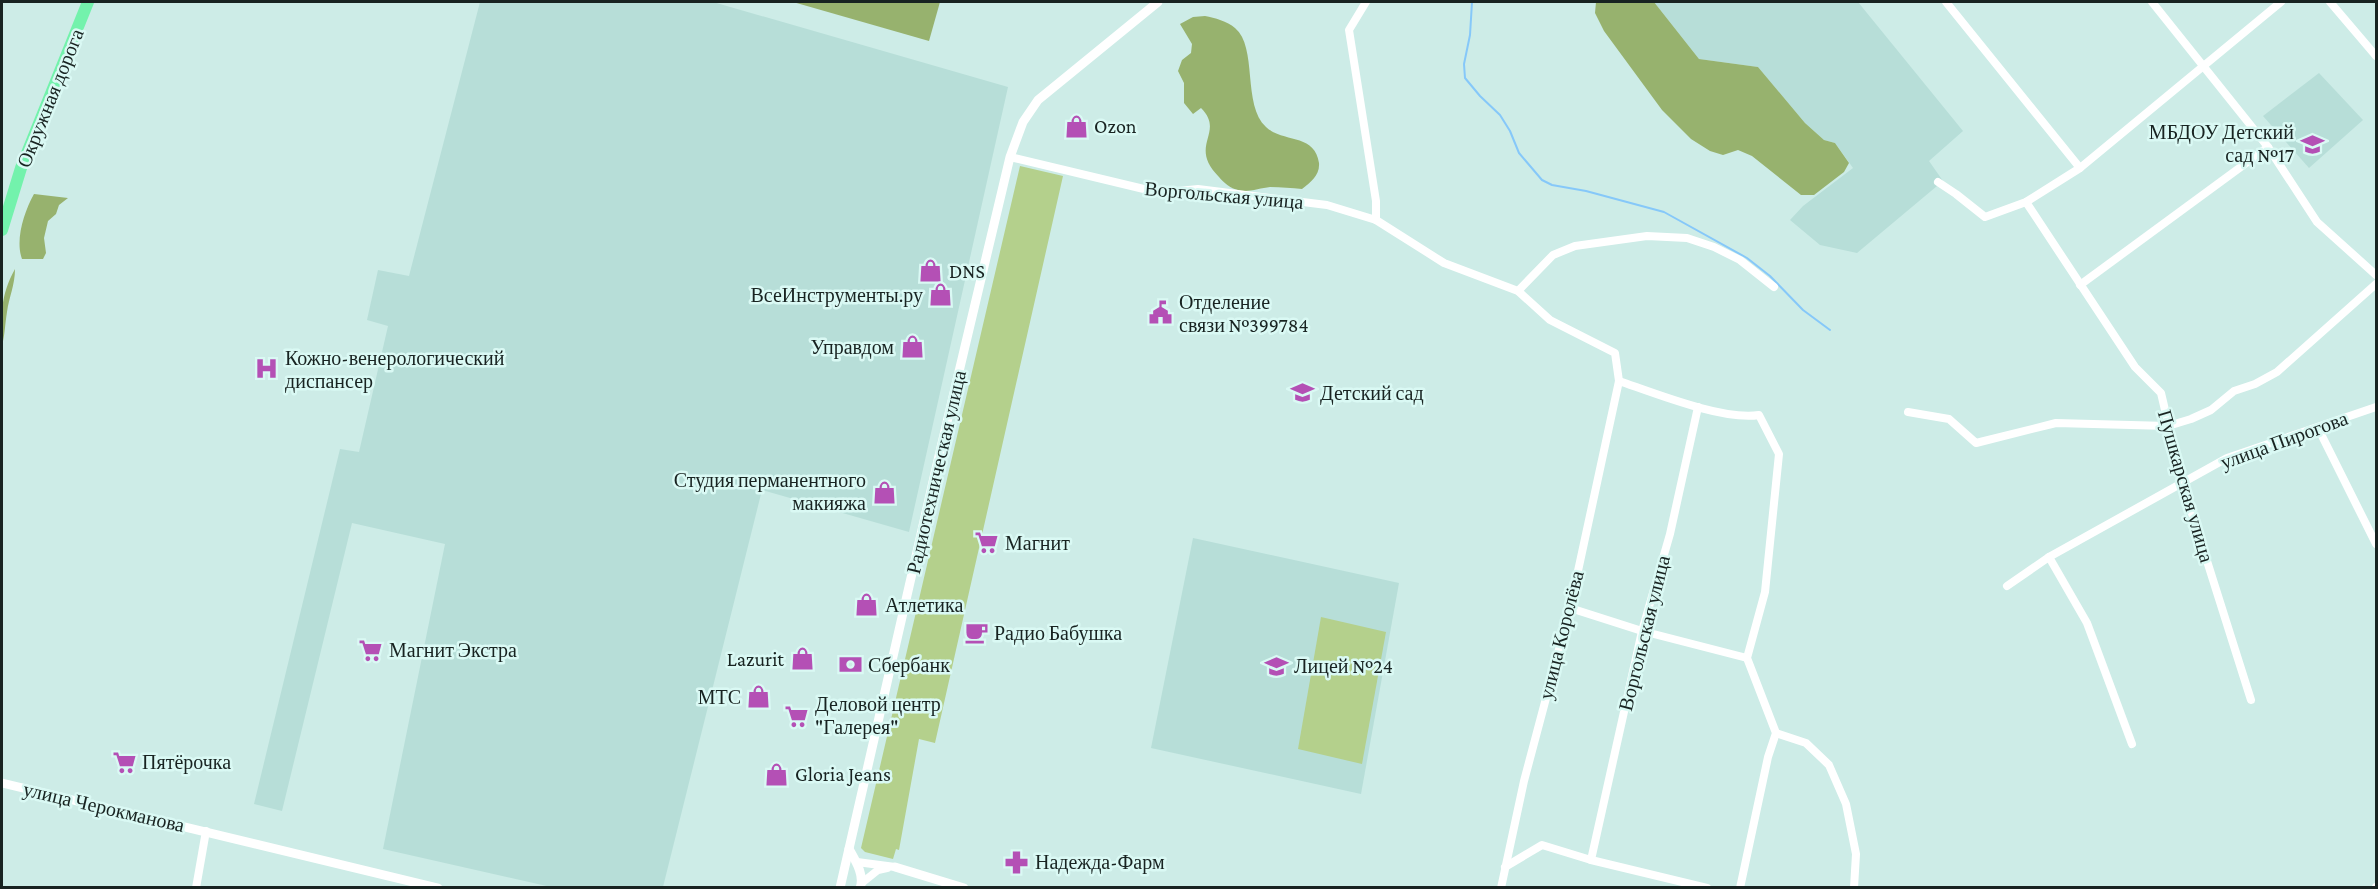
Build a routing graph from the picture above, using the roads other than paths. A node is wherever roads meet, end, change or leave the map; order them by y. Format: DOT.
graph roads {
  1 [pos="88,2"];
  2 [pos="1158,2"];
  3 [pos="1366,2"];
  4 [pos="1946,2"];
  5 [pos="2152,2"];
  6 [pos="2281,2"];
  7 [pos="2330,2"];
  8 [pos="2376,56"];
  9 [pos="2203,64"];
  10 [pos="2268,147"];
  11 [pos="1010,157"];
  12 [pos="2080,168"];
  13 [pos="1938,182"];
  14 [pos="2026,202"];
  15 [pos="1376,220"];
  16 [pos="2,230"];
  17 [pos="2376,275"];
  18 [pos="2376,284"];
  19 [pos="2080,285"];
  20 [pos="1774,287"];
  21 [pos="1518,291"];
  22 [pos="1619,381"];
  23 [pos="1698,406"];
  24 [pos="2376,407"];
  25 [pos="1908,412"];
  26 [pos="2168,426"];
  27 [pos="2318,428"];
  28 [pos="2182,482"];
  29 [pos="2376,544"];
  30 [pos="2049,557"];
  31 [pos="2007,586"];
  32 [pos="1570,608"];
  33 [pos="1642,630"];
  34 [pos="1747,658"];
  35 [pos="2251,700"];
  36 [pos="1776,733"];
  37 [pos="2132,744"];
  38 [pos="2,783"];
  39 [pos="206,831"];
  40 [pos="849,849"];
  41 [pos="1591,860"];
  42 [pos="857,862"];
  43 [pos="895,867"];
  44 [pos="1505,867"];
  45 [pos="845,869"];
  46 [pos="861,886"];
  47 [pos="196,888"];
  48 [pos="438,888"];
  49 [pos="840,888"];
  50 [pos="964,888"];
  51 [pos="1501,888"];
  52 [pos="1707,888"];
  53 [pos="1740,888"];
  54 [pos="1854,888"];
  1 -- 16 [label="highway, Окружная дорога"];
  2 -- 11 [label="street, Радиотехническая улица"];
  3 -- 15 [label="street"];
  4 -- 12 [label="street"];
  5 -- 9 [label="street"];
  6 -- 9 [label="street"];
  7 -- 8 [label="street"];
  9 -- 10 [label="street"];
  9 -- 12 [label="street"];
  10 -- 17 [label="street"];
  10 -- 19 [label="street"];
  11 -- 15 [label="street, Воргольская улица"];
  11 -- 40 [label="street, Радиотехническая улица"];
  12 -- 14 [label="street"];
  13 -- 14 [label="street"];
  14 -- 19 [label="street, Пушкарская улица"];
  15 -- 21 [label="street, Воргольская улица"];
  18 -- 26 [label="street"];
  19 -- 26 [label="street, Пушкарская улица"];
  20 -- 21 [label="street"];
  21 -- 22 [label="street, Воргольская улица"];
  22 -- 23 [label="street"];
  22 -- 32 [label="street, улица Королёва"];
  23 -- 33 [label="street, Воргольская улица"];
  23 -- 34 [label="street"];
  24 -- 27 [label="street, улица Пирогова"];
  25 -- 26 [label="street"];
  26 -- 28 [label="street, Пушкарская улица"];
  27 -- 28 [label="street, улица Пирогова"];
  27 -- 29 [label="street"];
  28 -- 30 [label="street, улица Пирогова"];
  28 -- 35 [label="street, Пушкарская улица"];
  30 -- 31 [label="street, улица Пирогова"];
  30 -- 37 [label="street"];
  32 -- 33 [label="street"];
  32 -- 44 [label="street, улица Королёва"];
  33 -- 34 [label="street"];
  33 -- 41 [label="street, Воргольская улица"];
  34 -- 36 [label="street"];
  36 -- 53 [label="street"];
  36 -- 54 [label="street"];
  38 -- 39 [label="street, улица Черокманова"];
  39 -- 47 [label="street, улица Черокманова"];
  39 -- 48 [label="street, улица Черокманова"];
  40 -- 42 [label="street"];
  40 -- 45 [label="street, Радиотехническая улица"];
  41 -- 44 [label="street"];
  41 -- 52 [label="street"];
  42 -- 43 [label="street"];
  42 -- 45 [label="street"];
  42 -- 46 [label="street"];
  43 -- 46 [label="street"];
  43 -- 50 [label="street"];
  44 -- 51 [label="street, улица Королёва"];
  45 -- 49 [label="street, Радиотехническая улица"];
}
